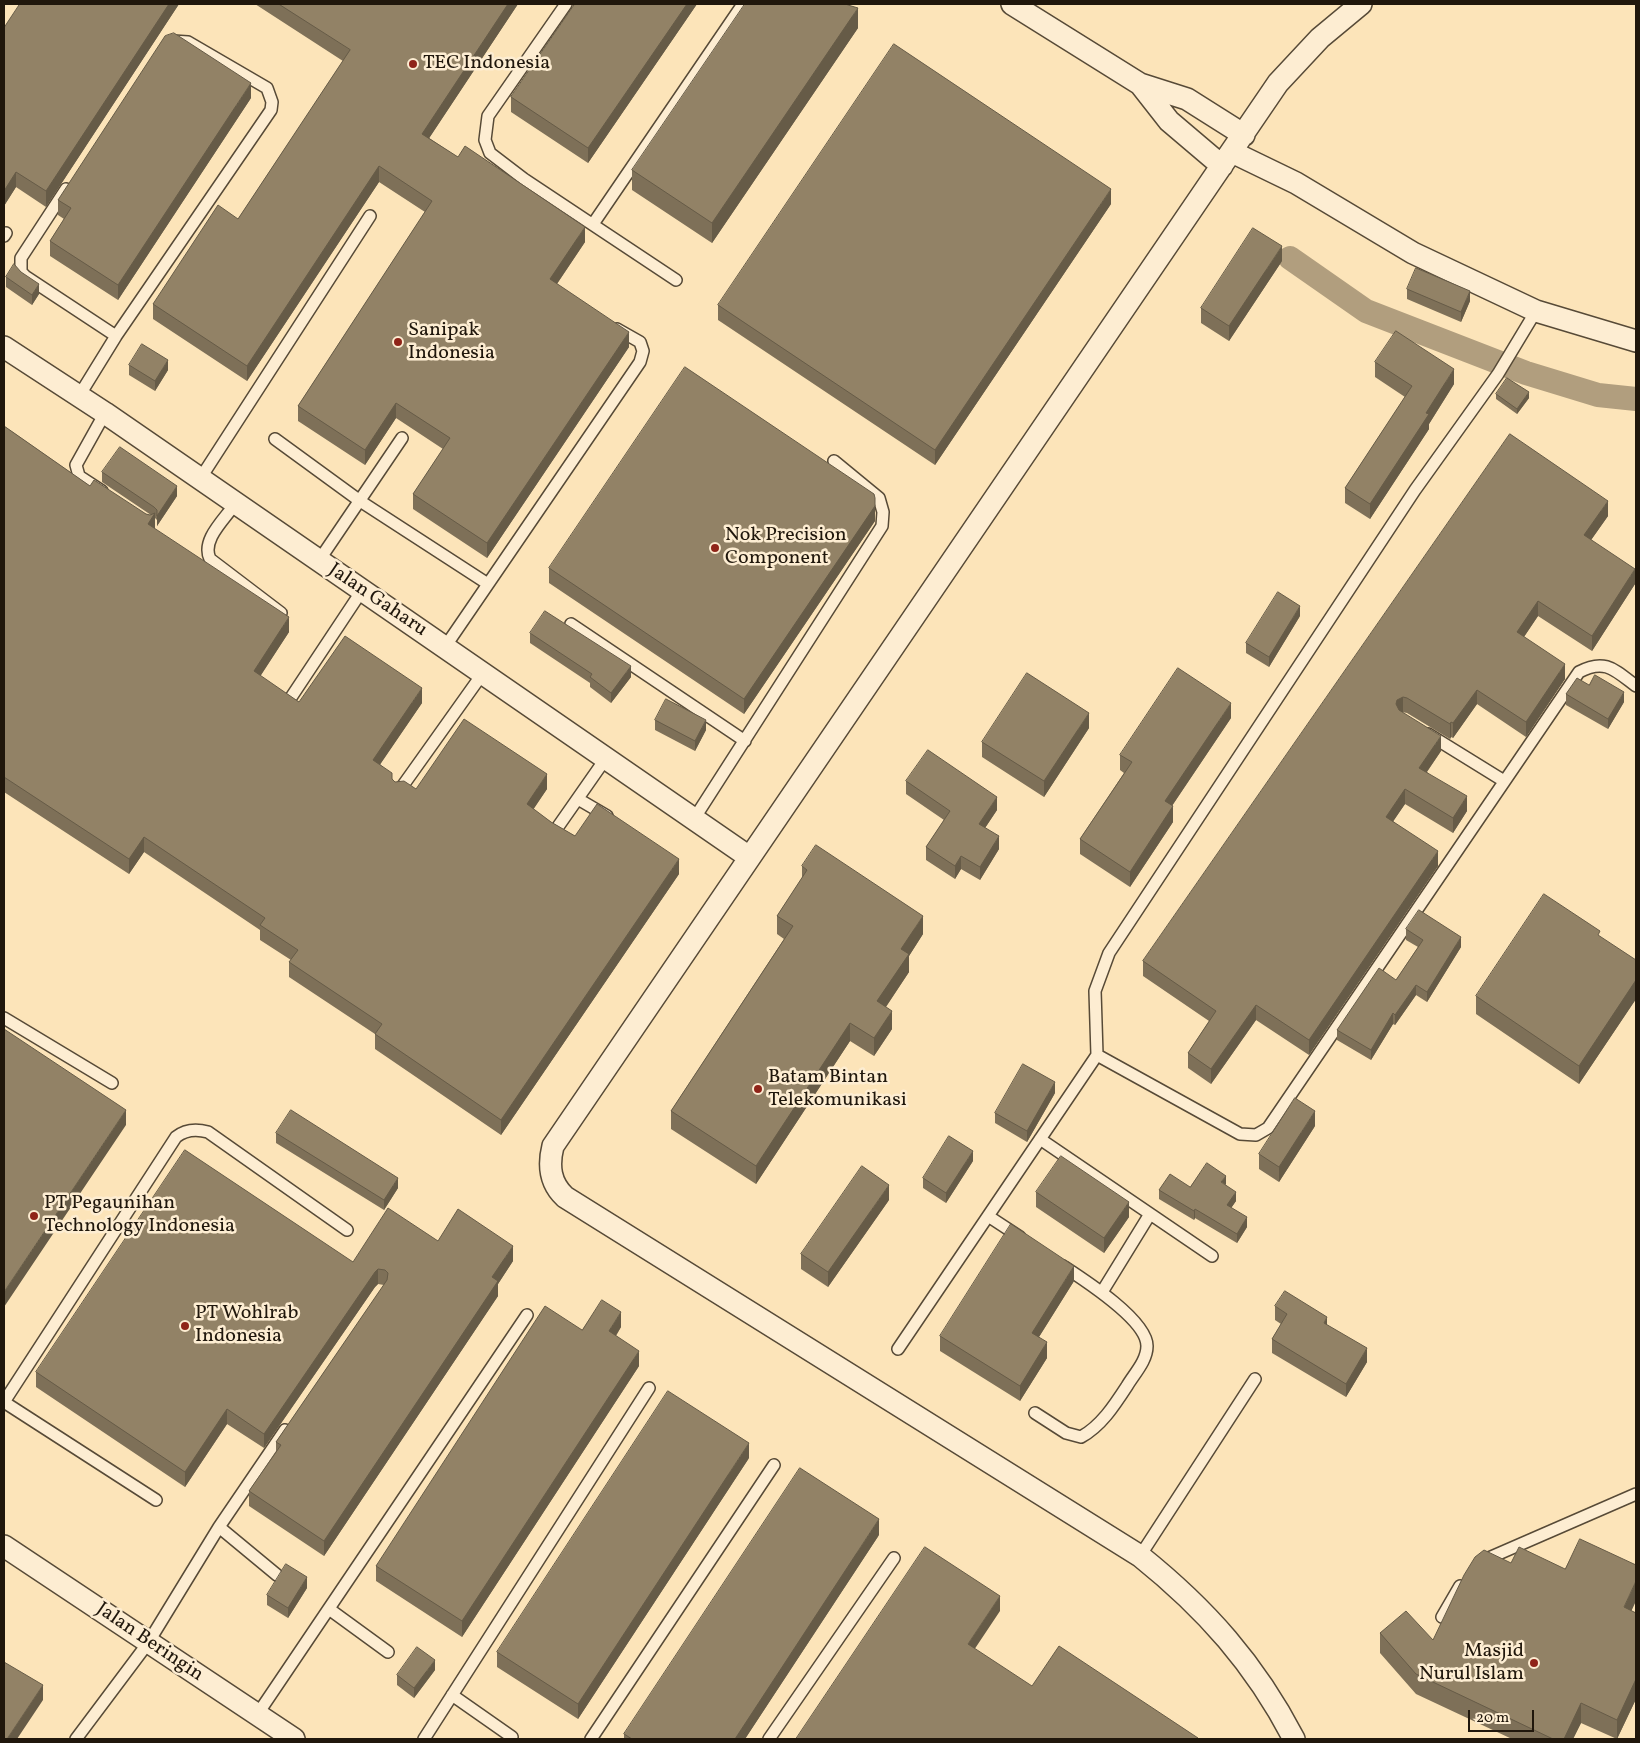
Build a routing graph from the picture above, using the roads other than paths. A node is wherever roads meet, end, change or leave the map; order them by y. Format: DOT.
graph roads {
  1 [pos="566,4"];
  2 [pos="742,4"];
  3 [pos="1012,4"];
  4 [pos="1361,4"];
  5 [pos="160,45"];
  6 [pos="1140,84"];
  7 [pos="1233,151"];
  8 [pos="75,176"];
  9 [pos="370,216"];
  10 [pos="593,224"];
  11 [pos="676,280"];
  12 [pos="1536,311"];
  13 [pos="607,323"];
  14 [pos="116,336"];
  15 [pos="1636,341"];
  16 [pos="4,347"];
  17 [pos="78,396"];
  18 [pos="105,413"];
  19 [pos="402,438"];
  20 [pos="275,439"];
  21 [pos="834,460"];
  22 [pos="200,479"];
  23 [pos="111,497"];
  24 [pos="360,501"];
  25 [pos="235,504"];
  26 [pos="318,562"];
  27 [pos="488,584"];
  28 [pos="361,592"];
  29 [pos="283,614"];
  30 [pos="571,624"];
  31 [pos="445,647"];
  32 [pos="483,673"];
  33 [pos="1636,686"];
  34 [pos="288,702"];
  35 [pos="1420,729"];
  36 [pos="745,741"];
  37 [pos="606,758"];
  38 [pos="1504,781"];
  39 [pos="399,791"];
  40 [pos="578,799"];
  41 [pos="694,819"];
  42 [pos="617,822"];
  43 [pos="555,831"];
  44 [pos="749,857"];
  45 [pos="4,1018"];
  46 [pos="1097,1055"];
  47 [pos="112,1083"];
  48 [pos="1040,1139"];
  49 [pos="1150,1214"];
  50 [pos="988,1216"];
  51 [pos="347,1230"];
  52 [pos="1029,1243"];
  53 [pos="1212,1256"];
  54 [pos="1053,1259"];
  55 [pos="1102,1292"];
  56 [pos="527,1315"];
  57 [pos="898,1348"];
  58 [pos="1255,1379"];
  59 [pos="649,1388"];
  60 [pos="4,1402"];
  61 [pos="1035,1413"];
  62 [pos="292,1421"];
  63 [pos="774,1465"];
  64 [pos="1636,1494"];
  65 [pos="156,1500"];
  66 [pos="219,1527"];
  67 [pos="4,1546"];
  68 [pos="1140,1556"];
  69 [pos="894,1558"];
  70 [pos="1475,1567"];
  71 [pos="277,1575"];
  72 [pos="1464,1579"];
  73 [pos="328,1609"];
  74 [pos="1442,1617"];
  75 [pos="148,1644"];
  76 [pos="388,1652"];
  77 [pos="452,1695"];
  78 [pos="257,1715"];
  79 [pos="512,1737"];
  80 [pos="81,1738"];
  81 [pos="294,1739"];
  82 [pos="424,1739"];
  83 [pos="591,1739"];
  84 [pos="769,1739"];
  85 [pos="1294,1739"];
  1 -- 10 [label="lane"];
  2 -- 10 [label="lane"];
  3 -- 6 [label="street"];
  4 -- 7 [label="street"];
  5 -- 14 [label="lane"];
  6 -- 7 [label="street"];
  6 -- 7 [label="street"];
  7 -- 12 [label="street"];
  7 -- 44 [label="street"];
  8 -- 14 [label="lane"];
  9 -- 22 [label="lane"];
  10 -- 11 [label="lane"];
  12 -- 15 [label="street"];
  12 -- 46 [label="lane"];
  13 -- 27 [label="lane"];
  14 -- 17 [label="lane"];
  16 -- 17 [label="street, Jalan Gaharu"];
  17 -- 18 [label="street, Jalan Gaharu"];
  18 -- 22 [label="street, Jalan Gaharu"];
  18 -- 23 [label="lane"];
  19 -- 24 [label="lane"];
  20 -- 24 [label="lane"];
  21 -- 36 [label="lane"];
  22 -- 25 [label="street, Jalan Gaharu"];
  24 -- 26 [label="lane"];
  24 -- 27 [label="lane"];
  25 -- 26 [label="street, Jalan Gaharu"];
  25 -- 29 [label="lane"];
  26 -- 28 [label="street, Jalan Gaharu"];
  27 -- 31 [label="lane"];
  28 -- 31 [label="street, Jalan Gaharu"];
  28 -- 34 [label="lane"];
  30 -- 36 [label="lane"];
  31 -- 32 [label="street, Jalan Gaharu"];
  32 -- 37 [label="street, Jalan Gaharu"];
  32 -- 39 [label="lane"];
  33 -- 38 [label="lane"];
  35 -- 38 [label="lane"];
  36 -- 41 [label="lane"];
  37 -- 40 [label="lane"];
  37 -- 41 [label="street, Jalan Gaharu"];
  38 -- 46 [label="lane"];
  40 -- 42 [label="lane"];
  40 -- 43 [label="lane"];
  41 -- 44 [label="street, Jalan Gaharu"];
  44 -- 68 [label="street"];
  45 -- 47 [label="lane"];
  46 -- 48 [label="lane"];
  48 -- 49 [label="lane"];
  48 -- 50 [label="lane"];
  49 -- 53 [label="lane"];
  49 -- 55 [label="lane"];
  50 -- 52 [label="lane"];
  50 -- 57 [label="lane"];
  51 -- 60 [label="lane"];
  54 -- 55 [label="lane"];
  55 -- 61 [label="lane"];
  56 -- 73 [label="lane"];
  58 -- 68 [label="lane"];
  59 -- 77 [label="lane"];
  60 -- 65 [label="lane"];
  62 -- 66 [label="lane"];
  63 -- 83 [label="lane"];
  64 -- 70 [label="lane"];
  66 -- 71 [label="lane"];
  66 -- 75 [label="lane"];
  67 -- 75 [label="street, Jalan Beringin"];
  68 -- 85 [label="street"];
  69 -- 84 [label="lane"];
  72 -- 74 [label="lane"];
  73 -- 76 [label="lane"];
  73 -- 78 [label="lane"];
  75 -- 78 [label="street, Jalan Beringin"];
  75 -- 80 [label="lane"];
  77 -- 79 [label="lane"];
  77 -- 82 [label="lane"];
  78 -- 81 [label="street, Jalan Beringin"];
}
